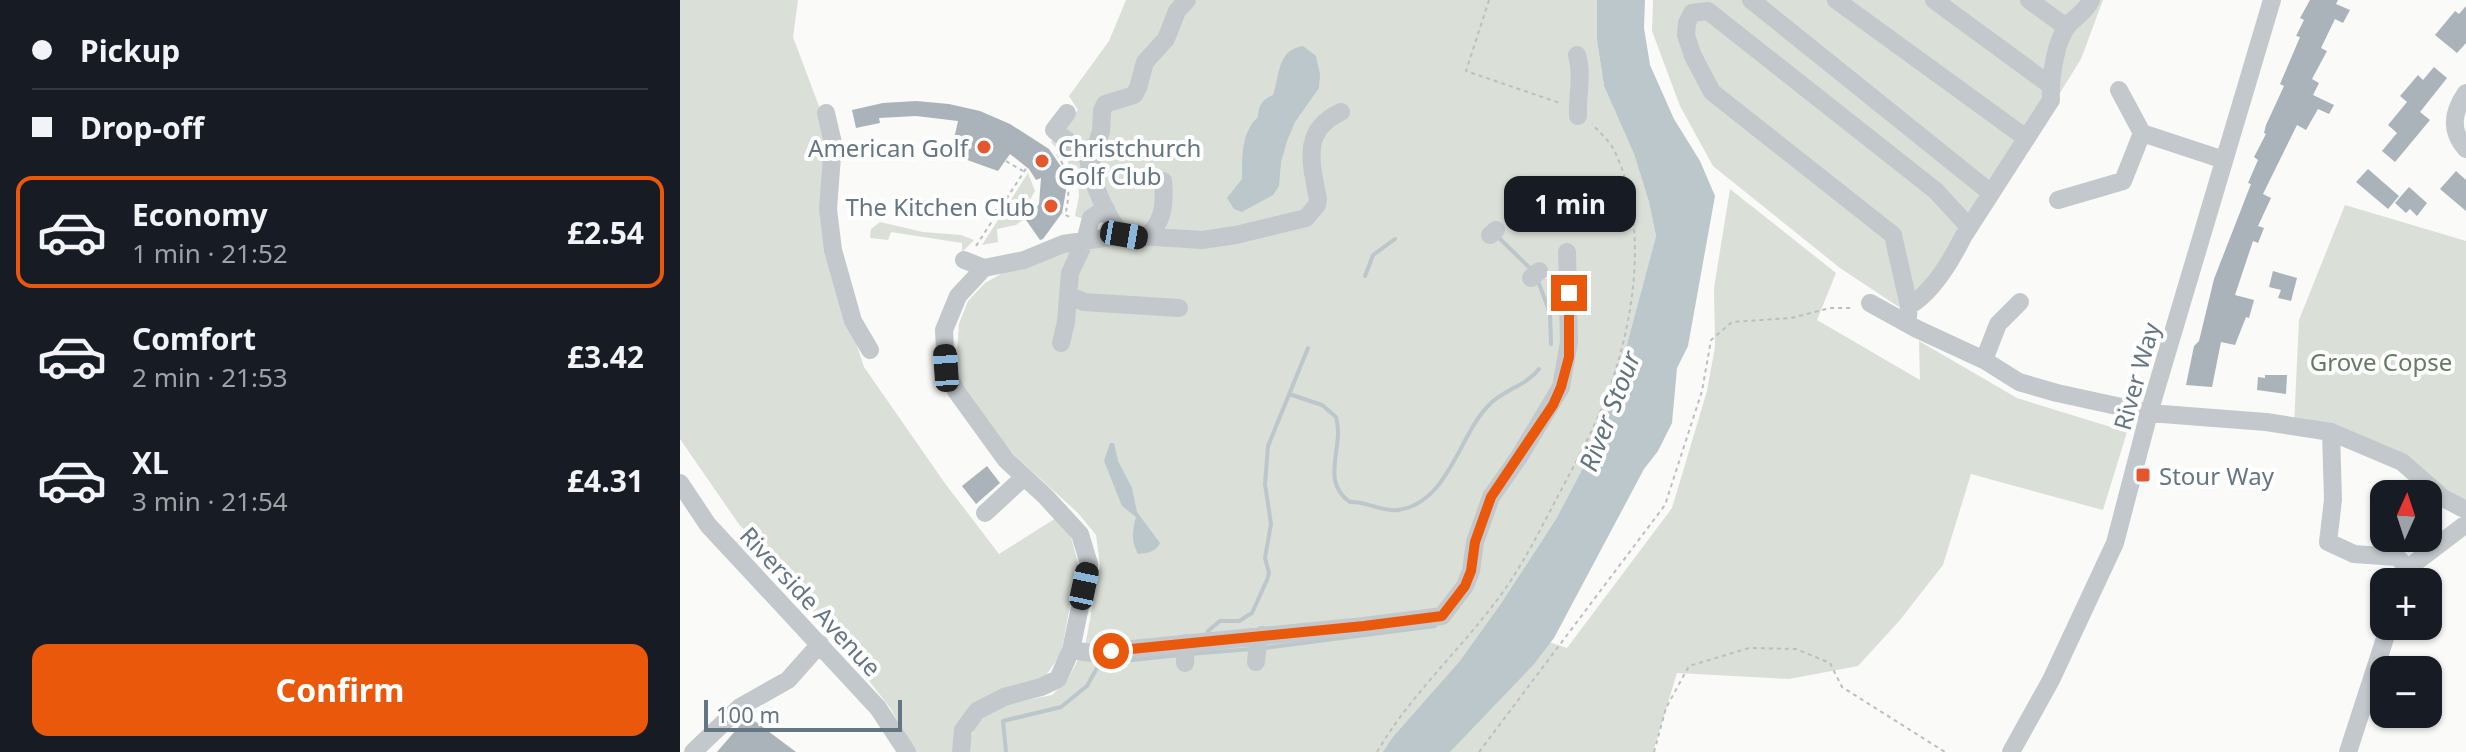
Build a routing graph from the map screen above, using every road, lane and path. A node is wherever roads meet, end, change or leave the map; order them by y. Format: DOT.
graph roads {
  1 [pos="1187,0"];
  2 [pos="1489,0"];
  3 [pos="1751,0"];
  4 [pos="1836,0"];
  5 [pos="1934,0"];
  6 [pos="2029,0"];
  7 [pos="2091,0"];
  8 [pos="2272,0"];
  9 [pos="1705,5"];
  10 [pos="2066,27"];
  11 [pos="1577,55"];
  12 [pos="2050,85"];
  13 [pos="2119,90"];
  14 [pos="2466,93"];
  15 [pos="1341,112"];
  16 [pos="826,113"];
  17 [pos="1067,113"];
  18 [pos="1578,113"];
  19 [pos="2142,133"];
  20 [pos="2026,138"];
  21 [pos="1054,149"];
  22 [pos="2466,149"];
  23 [pos="2224,160"];
  24 [pos="1006,161"];
  25 [pos="1027,167"];
  26 [pos="1089,167"];
  27 [pos="1024,172"];
  28 [pos="1163,181"];
  29 [pos="1991,193"];
  30 [pos="2058,200"];
  31 [pos="1037,208"];
  32 [pos="1106,209"];
  33 [pos="997,210"];
  34 [pos="1969,227"];
  35 [pos="1087,232"];
  36 [pos="1124,235"];
  37 [pos="1143,238"];
  38 [pos="1567,252"];
  39 [pos="972,263"];
  40 [pos="1069,295"];
  41 [pos="2020,302"];
  42 [pos="1870,303"];
  43 [pos="1179,308"];
  44 [pos="1911,320"];
  45 [pos="1061,343"];
  46 [pos="870,350"];
  47 [pos="1984,360"];
  48 [pos="2149,413"];
  49 [pos="2331,432"];
  50 [pos="1024,477"];
  51 [pos="681,487"];
  52 [pos="2466,510"];
  53 [pos="985,513"];
  54 [pos="2466,524"];
  55 [pos="2402,568"];
  56 [pos="2414,568"];
  57 [pos="1262,635"];
  58 [pos="2384,640"];
  59 [pos="1186,643"];
  60 [pos="820,644"];
  61 [pos="1071,650"];
  62 [pos="1256,662"];
  63 [pos="1185,663"];
  64 [pos="693,752"];
  65 [pos="907,752"];
  66 [pos="961,752"];
  67 [pos="1377,752"];
  68 [pos="1479,752"];
  69 [pos="1654,752"];
  70 [pos="1945,752"];
  71 [pos="2011,752"];
  72 [pos="2348,752"];
  1 -- 26 [label="street"];
  2 -- 18 [label="path"];
  3 -- 29 [label="street"];
  4 -- 20 [label="street"];
  5 -- 12 [label="street"];
  6 -- 10 [label="street"];
  7 -- 10 [label="street"];
  8 -- 23 [label="street, River Way"];
  9 -- 34 [label="street"];
  9 -- 44 [label="street"];
  10 -- 12 [label="street"];
  11 -- 18 [label="street"];
  12 -- 20 [label="street"];
  13 -- 19 [label="street"];
  14 -- 22 [label="street"];
  15 -- 37 [label="street"];
  16 -- 46 [label="street"];
  17 -- 26 [label="street"];
  18 -- 67 [label="path"];
  19 -- 23 [label="street"];
  19 -- 30 [label="street"];
  20 -- 29 [label="street"];
  21 -- 35 [label="path"];
  23 -- 48 [label="street, River Way"];
  24 -- 27 [label="path"];
  25 -- 27 [label="path"];
  26 -- 32 [label="street"];
  27 -- 33 [label="path"];
  28 -- 37 [label="street"];
  29 -- 34 [label="street"];
  31 -- 33 [label="path"];
  32 -- 35 [label="street"];
  32 -- 36 [label="street"];
  33 -- 39 [label="path"];
  34 -- 44 [label="street"];
  35 -- 36 [label="street"];
  35 -- 39 [label="street"];
  35 -- 40 [label="street"];
  36 -- 37 [label="street"];
  38 -- 57 [label="street"];
  39 -- 50 [label="street"];
  40 -- 43 [label="street"];
  40 -- 45 [label="street"];
  41 -- 47 [label="street"];
  42 -- 44 [label="street"];
  42 -- 68 [label="path"];
  44 -- 47 [label="street"];
  47 -- 48 [label="street"];
  48 -- 49 [label="street"];
  48 -- 71 [label="street, River Way"];
  49 -- 52 [label="street"];
  49 -- 55 [label="street"];
  50 -- 53 [label="street"];
  50 -- 61 [label="street"];
  51 -- 60 [label="street, Riverside Avenue"];
  54 -- 56 [label="street"];
  57 -- 59 [label="street"];
  57 -- 62 [label="street"];
  58 -- 72 [label="street"];
  59 -- 61 [label="street"];
  59 -- 63 [label="street"];
  60 -- 64 [label="street"];
  60 -- 65 [label="street, Riverside Avenue"];
  61 -- 66 [label="street"];
  69 -- 70 [label="path"];
}
